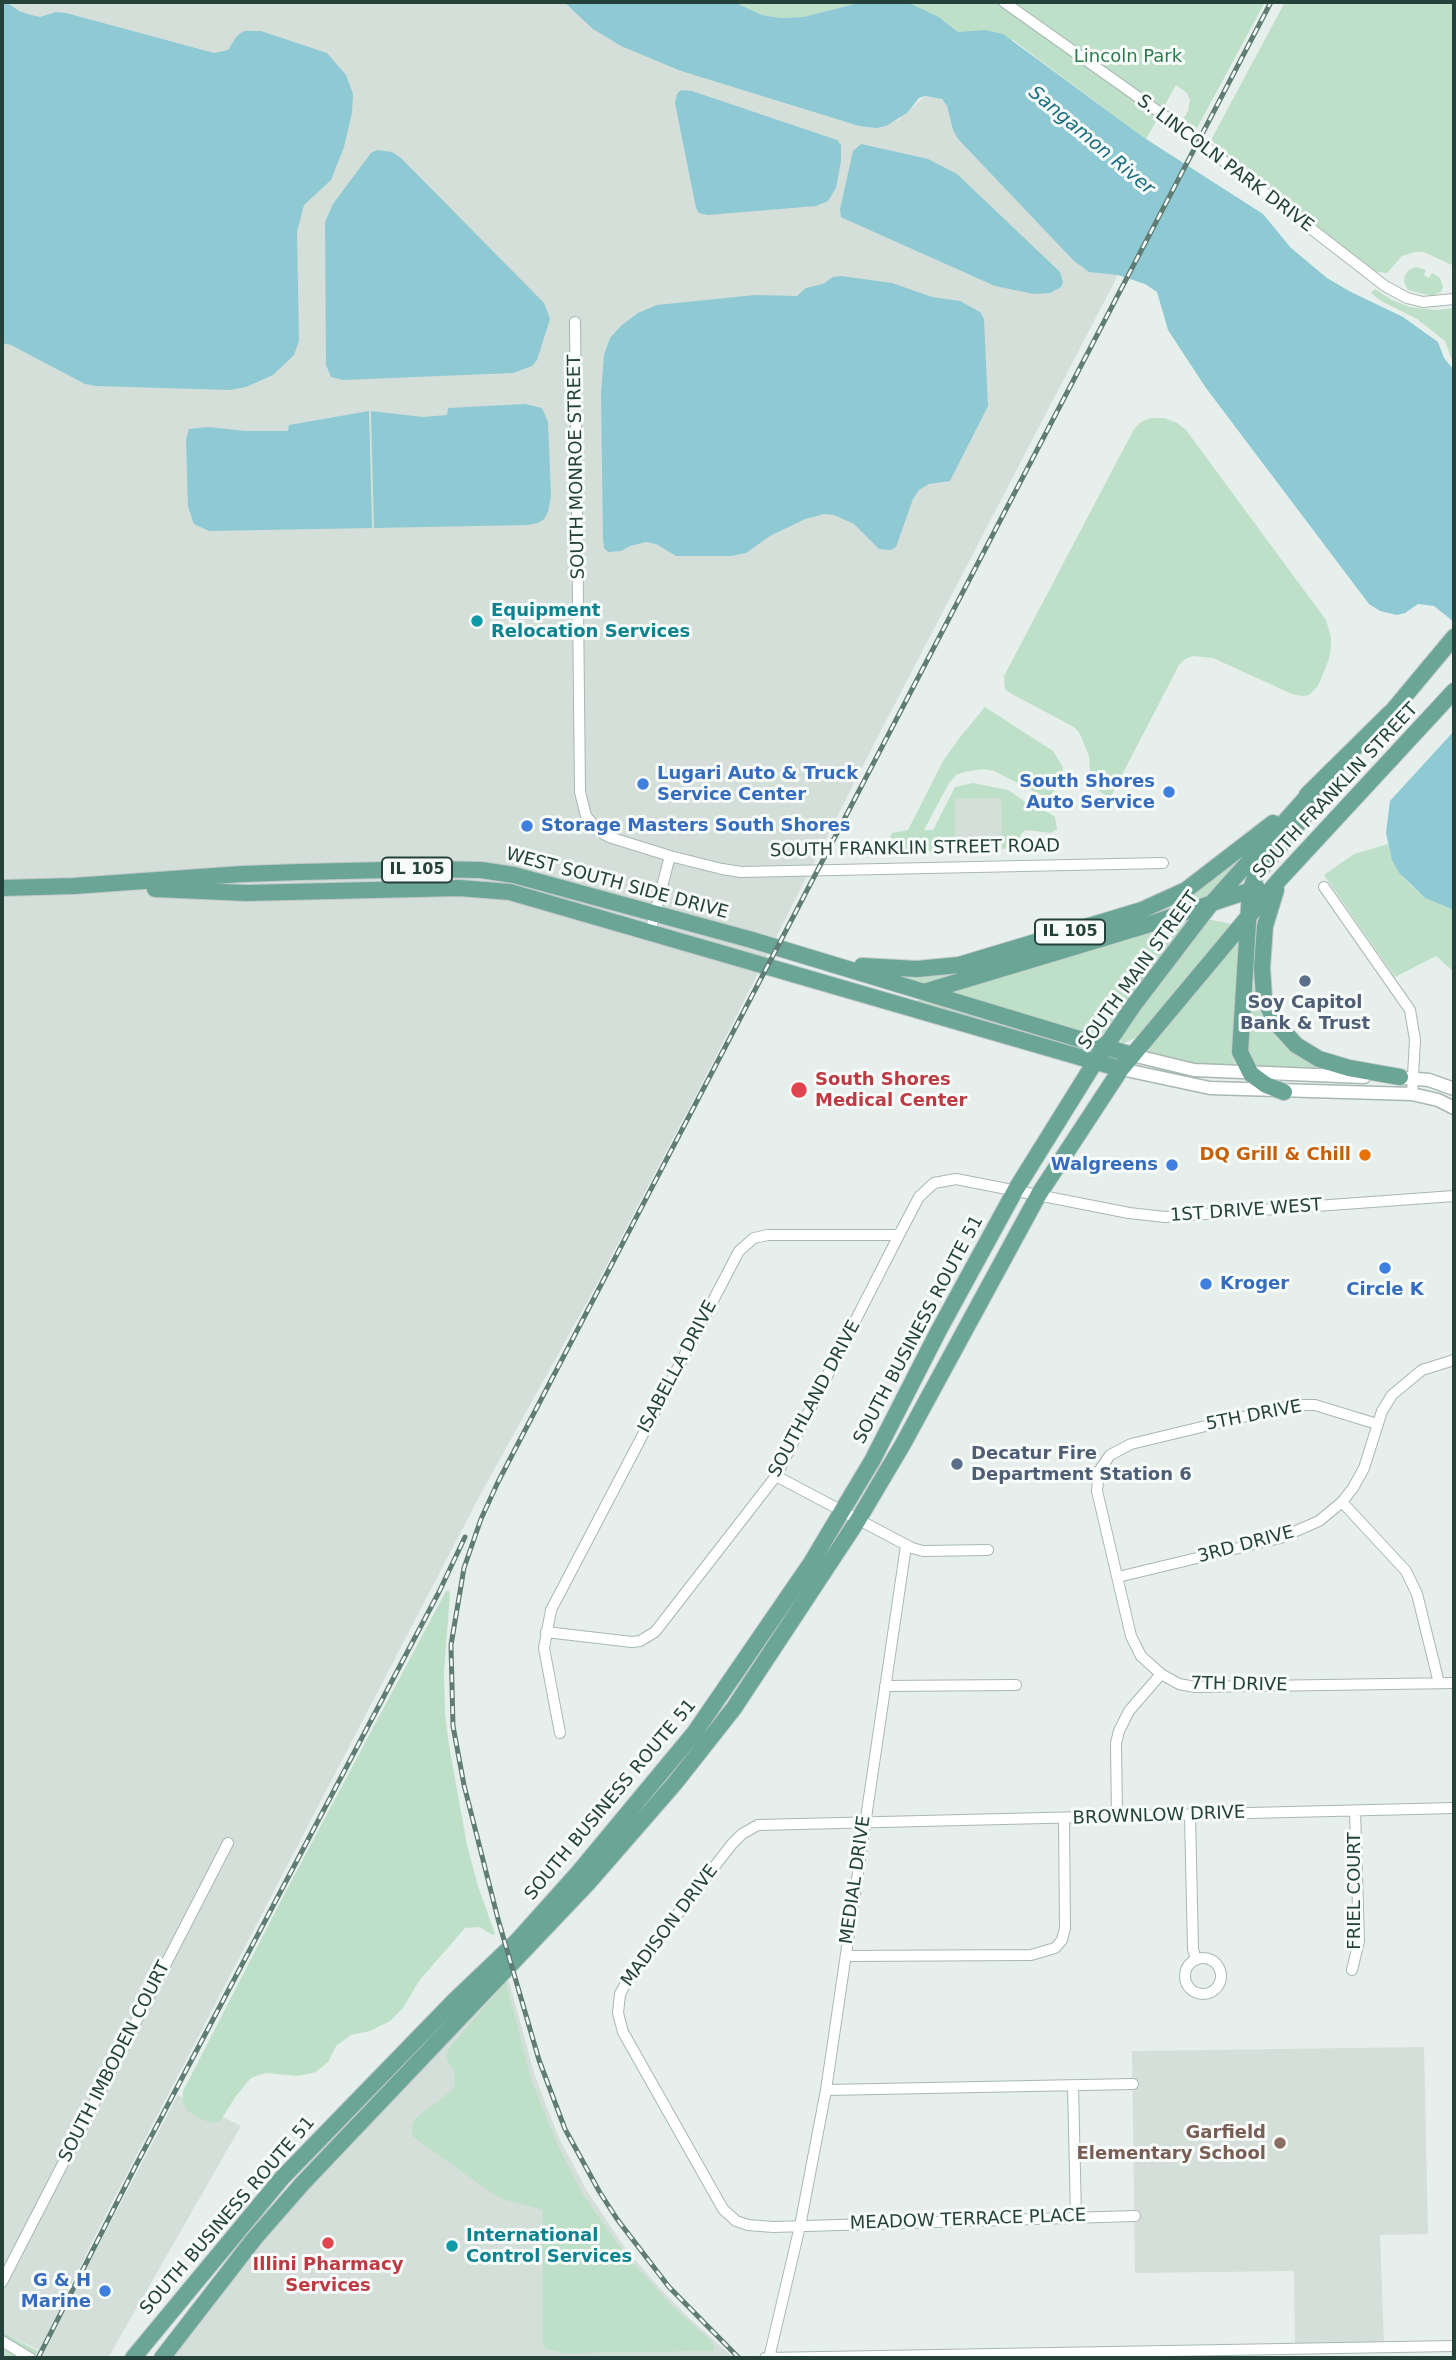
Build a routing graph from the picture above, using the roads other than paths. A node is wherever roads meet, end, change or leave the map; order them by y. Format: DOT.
graph roads {
  1 [pos="1004,2"];
  2 [pos="1454,299"];
  3 [pos="575,322"];
  4 [pos="1450,642"];
  5 [pos="1454,691"];
  6 [pos="1390,713"];
  7 [pos="1313,790"];
  8 [pos="670,856"];
  9 [pos="1163,863"];
  10 [pos="1279,880"];
  11 [pos="74,886"];
  12 [pos="1324,887"];
  13 [pos="2,888"];
  14 [pos="1250,891"];
  15 [pos="1210,905"];
  16 [pos="655,912"];
  17 [pos="1249,918"];
  18 [pos="650,932"];
  19 [pos="792,952"];
  20 [pos="923,992"];
  21 [pos="868,996"];
  22 [pos="1105,1048"];
  23 [pos="1132,1055"];
  24 [pos="1095,1062"];
  25 [pos="1121,1069"];
  26 [pos="1251,1074"];
  27 [pos="1407,1078"];
  28 [pos="1454,1089"];
  29 [pos="1284,1091"];
  30 [pos="1412,1094"];
  31 [pos="1454,1108"];
  32 [pos="1016,1189"];
  33 [pos="1039,1194"];
  34 [pos="1454,1196"];
  35 [pos="899,1235"];
  36 [pos="1454,1360"];
  37 [pos="1377,1424"];
  38 [pos="1099,1471"];
  39 [pos="776,1476"];
  40 [pos="1342,1502"];
  41 [pos="842,1511"];
  42 [pos="858,1520"];
  43 [pos="906,1546"];
  44 [pos="988,1550"];
  45 [pos="1118,1577"];
  46 [pos="545,1632"];
  47 [pos="1161,1674"];
  48 [pos="1438,1683"];
  49 [pos="1454,1683"];
  50 [pos="1016,1685"];
  51 [pos="885,1686"];
  52 [pos="560,1733"];
  53 [pos="1454,1808"];
  54 [pos="1355,1811"];
  55 [pos="1190,1815"];
  56 [pos="1117,1817"];
  57 [pos="1063,1819"];
  58 [pos="864,1823"];
  59 [pos="228,1843"];
  60 [pos="846,1956"];
  61 [pos="1196,1960"];
  62 [pos="1352,1970"];
  63 [pos="1133,2084"];
  64 [pos="1073,2086"];
  65 [pos="825,2090"];
  66 [pos="1076,2216"];
  67 [pos="1135,2216"];
  68 [pos="800,2226"];
  69 [pos="2,2282"];
  70 [pos="2,2342"];
  71 [pos="1454,2346"];
  72 [pos="1374,2353"];
  73 [pos="1130,2355"];
  74 [pos="1255,2355"];
  75 [pos="868,2357"];
  76 [pos="30,2358"];
  77 [pos="133,2358"];
  78 [pos="162,2358"];
  79 [pos="763,2358"];
  80 [pos="769,2358"];
  1 -- 2 [label="street, S. LINCOLN PARK DRIVE"];
  3 -- 8 [label="street, SOUTH MONROE STREET"];
  4 -- 6 [label="main road, IL 105"];
  5 -- 10 [label="main road, SOUTH FRANKLIN STREET / IL 105"];
  6 -- 7 [label="main road, IL 105"];
  6 -- 14 [label="main road"];
  7 -- 15 [label="main road, SOUTH MAIN STREET"];
  7 -- 19 [label="main road, IL 105"];
  8 -- 9 [label="street, SOUTH FRANKLIN STREET ROAD"];
  8 -- 16 [label="street"];
  10 -- 14 [label="main road, IL 105"];
  10 -- 17 [label="main road, SOUTH FRANKLIN STREET"];
  10 -- 27 [label="main road"];
  11 -- 13 [label="main road, WEST SOUTH SIDE DRIVE / IL 105"];
  11 -- 16 [label="main road, WEST SOUTH SIDE DRIVE / IL 105"];
  11 -- 18 [label="main road, WEST SOUTH SIDE DRIVE / IL 105"];
  12 -- 27 [label="street"];
  14 -- 15 [label="main road, IL 105"];
  14 -- 17 [label="main road"];
  15 -- 20 [label="main road, IL 105"];
  15 -- 22 [label="main road, SOUTH MAIN STREET"];
  16 -- 18 [label="street"];
  16 -- 19 [label="main road, WEST SOUTH SIDE DRIVE / IL 105"];
  17 -- 23 [label="main road"];
  17 -- 26 [label="main road"];
  18 -- 21 [label="main road, WEST SOUTH SIDE DRIVE / IL 105"];
  19 -- 20 [label="main road, WEST SOUTH SIDE DRIVE"];
  20 -- 21 [label="main road, IL 105"];
  20 -- 22 [label="main road, WEST SOUTH SIDE DRIVE"];
  21 -- 24 [label="main road, WEST SOUTH SIDE DRIVE"];
  22 -- 23 [label="main road, WEST SOUTH SIDE DRIVE"];
  22 -- 24 [label="main road, SOUTH MAIN STREET"];
  23 -- 25 [label="main road"];
  23 -- 26 [label="street"];
  24 -- 25 [label="main road"];
  24 -- 32 [label="main road, SOUTH MAIN STREET"];
  25 -- 29 [label="street"];
  25 -- 33 [label="main road"];
  26 -- 27 [label="street"];
  26 -- 29 [label="main road"];
  27 -- 28 [label="street"];
  27 -- 30 [label="street"];
  29 -- 30 [label="street"];
  30 -- 31 [label="street"];
  32 -- 33 [label="street, SOUTHLAND DRIVE"];
  32 -- 35 [label="street, SOUTHLAND DRIVE"];
  32 -- 41 [label="main road, SOUTH BUSINESS ROUTE 51"];
  33 -- 34 [label="street, 1ST DRIVE WEST"];
  33 -- 42 [label="main road, SOUTH BUSINESS ROUTE 51"];
  35 -- 39 [label="street, SOUTHLAND DRIVE"];
  35 -- 46 [label="street, ISABELLA DRIVE"];
  36 -- 37 [label="street, 3RD DRIVE"];
  37 -- 38 [label="street, 5TH DRIVE"];
  37 -- 40 [label="street, 3RD DRIVE"];
  38 -- 45 [label="street, 7TH DRIVE"];
  39 -- 41 [label="street"];
  39 -- 46 [label="street, SOUTHLAND DRIVE"];
  40 -- 45 [label="street, 3RD DRIVE"];
  40 -- 48 [label="street"];
  41 -- 42 [label="street"];
  41 -- 77 [label="main road, SOUTH BUSINESS ROUTE 51"];
  42 -- 43 [label="street"];
  42 -- 78 [label="main road, SOUTH BUSINESS ROUTE 51"];
  43 -- 44 [label="street"];
  43 -- 51 [label="street, MEDIAL DRIVE"];
  45 -- 47 [label="street, 7TH DRIVE"];
  46 -- 52 [label="street"];
  47 -- 48 [label="street, 7TH DRIVE"];
  47 -- 56 [label="street"];
  48 -- 49 [label="street, 7TH DRIVE"];
  50 -- 51 [label="street"];
  51 -- 58 [label="street, MEDIAL DRIVE"];
  53 -- 54 [label="street, BROWNLOW DRIVE"];
  54 -- 55 [label="street, BROWNLOW DRIVE"];
  54 -- 62 [label="street, FRIEL COURT"];
  55 -- 56 [label="street, BROWNLOW DRIVE"];
  55 -- 61 [label="street"];
  56 -- 57 [label="street, BROWNLOW DRIVE"];
  57 -- 58 [label="street, BROWNLOW DRIVE"];
  57 -- 60 [label="street"];
  58 -- 60 [label="street, MEDIAL DRIVE"];
  58 -- 68 [label="street, MADISON DRIVE"];
  59 -- 69 [label="street, SOUTH IMBODEN COURT"];
  60 -- 65 [label="street, MEDIAL DRIVE"];
  63 -- 64 [label="street"];
  64 -- 65 [label="street"];
  64 -- 66 [label="street"];
  65 -- 68 [label="street, MEDIAL DRIVE"];
  66 -- 67 [label="street, MEADOW TERRACE PLACE"];
  66 -- 68 [label="street, MEADOW TERRACE PLACE"];
  68 -- 80 [label="street, MEDIAL DRIVE"];
  70 -- 76 [label="street"];
  71 -- 72 [label="street"];
  72 -- 74 [label="street"];
  73 -- 74 [label="street"];
  73 -- 75 [label="street"];
  75 -- 80 [label="street"];
  79 -- 80 [label="street"];
}
